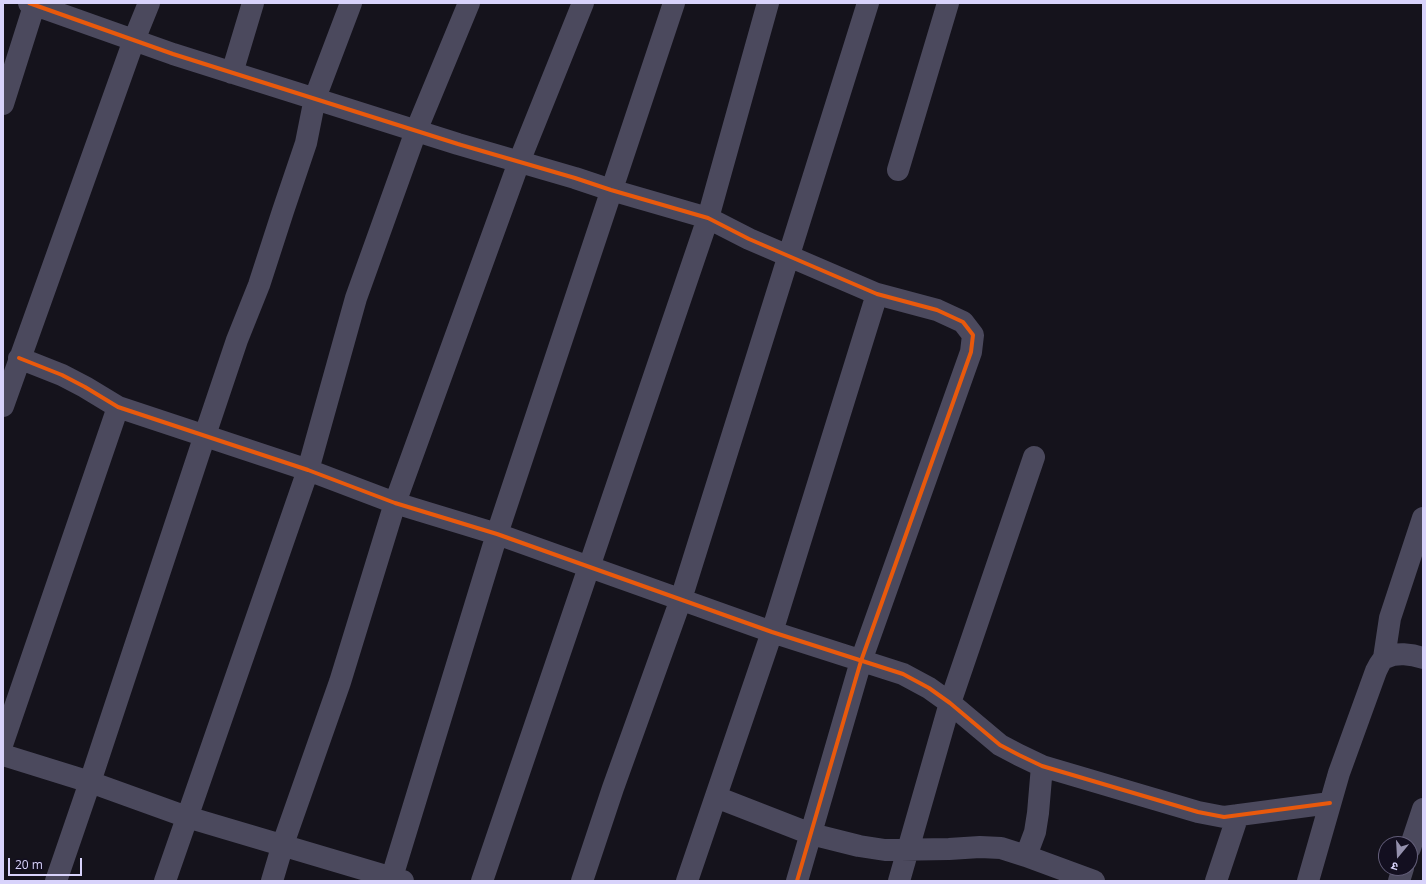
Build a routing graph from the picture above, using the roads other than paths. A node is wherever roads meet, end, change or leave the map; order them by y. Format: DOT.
graph roads {
  1 [pos="149,3"];
  2 [pos="253,3"];
  3 [pos="351,3"];
  4 [pos="469,3"];
  5 [pos="583,3"];
  6 [pos="674,3"];
  7 [pos="768,3"];
  8 [pos="868,3"];
  9 [pos="948,3"];
  10 [pos="33,4"];
  11 [pos="134,40"];
  12 [pos="232,73"];
  13 [pos="315,98"];
  14 [pos="3,104"];
  15 [pos="416,131"];
  16 [pos="519,162"];
  17 [pos="898,170"];
  18 [pos="611,190"];
  19 [pos="708,218"];
  20 [pos="788,256"];
  21 [pos="877,294"];
  22 [pos="19,358"];
  23 [pos="3,406"];
  24 [pos="118,407"];
  25 [pos="205,435"];
  26 [pos="1034,457"];
  27 [pos="308,470"];
  28 [pos="396,503"];
  29 [pos="1423,518"];
  30 [pos="497,534"];
  31 [pos="589,568"];
  32 [pos="681,600"];
  33 [pos="772,632"];
  34 [pos="1384,658"];
  35 [pos="1423,658"];
  36 [pos="861,661"];
  37 [pos="950,704"];
  38 [pos="3,742"];
  39 [pos="3,755"];
  40 [pos="1042,766"];
  41 [pos="90,782"];
  42 [pos="716,797"];
  43 [pos="1330,803"];
  44 [pos="1423,809"];
  45 [pos="1238,815"];
  46 [pos="188,817"];
  47 [pos="810,834"];
  48 [pos="1417,836"];
  49 [pos="283,844"];
  50 [pos="909,850"];
  51 [pos="1026,856"];
  52 [pos="397,879"];
  53 [pos="56,881"];
  54 [pos="165,881"];
  55 [pos="272,881"];
  56 [pos="482,881"];
  57 [pos="582,881"];
  58 [pos="686,881"];
  59 [pos="797,881"];
  60 [pos="899,881"];
  61 [pos="1094,881"];
  62 [pos="1216,881"];
  63 [pos="1308,881"];
  1 -- 11 [label="street"];
  2 -- 12 [label="street"];
  3 -- 13 [label="street"];
  4 -- 15 [label="street"];
  5 -- 16 [label="street"];
  6 -- 18 [label="street"];
  7 -- 19 [label="street"];
  8 -- 20 [label="street"];
  9 -- 17 [label="street"];
  10 -- 11 [label="street"];
  10 -- 14 [label="street"];
  11 -- 12 [label="street"];
  11 -- 22 [label="street"];
  12 -- 13 [label="street"];
  13 -- 15 [label="street"];
  13 -- 25 [label="street"];
  15 -- 16 [label="street"];
  15 -- 27 [label="street"];
  16 -- 18 [label="street"];
  16 -- 28 [label="street"];
  18 -- 19 [label="street"];
  18 -- 30 [label="street"];
  19 -- 20 [label="street"];
  19 -- 31 [label="street"];
  20 -- 21 [label="street"];
  20 -- 32 [label="street"];
  21 -- 33 [label="street"];
  21 -- 36 [label="street"];
  22 -- 23 [label="street"];
  22 -- 24 [label="street"];
  24 -- 25 [label="street"];
  24 -- 38 [label="street"];
  25 -- 27 [label="street"];
  25 -- 41 [label="street"];
  26 -- 37 [label="street"];
  27 -- 28 [label="street"];
  27 -- 46 [label="street"];
  28 -- 30 [label="street"];
  28 -- 49 [label="street"];
  29 -- 34 [label="street"];
  30 -- 31 [label="street"];
  30 -- 52 [label="street"];
  31 -- 32 [label="street"];
  31 -- 56 [label="street"];
  32 -- 33 [label="street"];
  32 -- 57 [label="street"];
  33 -- 36 [label="street"];
  33 -- 42 [label="street"];
  34 -- 35 [label="street"];
  34 -- 43 [label="street"];
  36 -- 37 [label="street"];
  36 -- 47 [label="street"];
  37 -- 40 [label="street"];
  37 -- 50 [label="street"];
  39 -- 41 [label="street"];
  40 -- 45 [label="street"];
  40 -- 51 [label="street"];
  41 -- 46 [label="street"];
  41 -- 53 [label="street"];
  42 -- 47 [label="street"];
  42 -- 58 [label="street"];
  43 -- 45 [label="street"];
  43 -- 63 [label="street"];
  44 -- 48 [label="street"];
  45 -- 62 [label="street"];
  46 -- 49 [label="street"];
  46 -- 54 [label="street"];
  47 -- 50 [label="street"];
  47 -- 59 [label="street"];
  49 -- 52 [label="street"];
  49 -- 55 [label="street"];
  50 -- 51 [label="street"];
  50 -- 60 [label="street"];
  51 -- 61 [label="street"];
}
